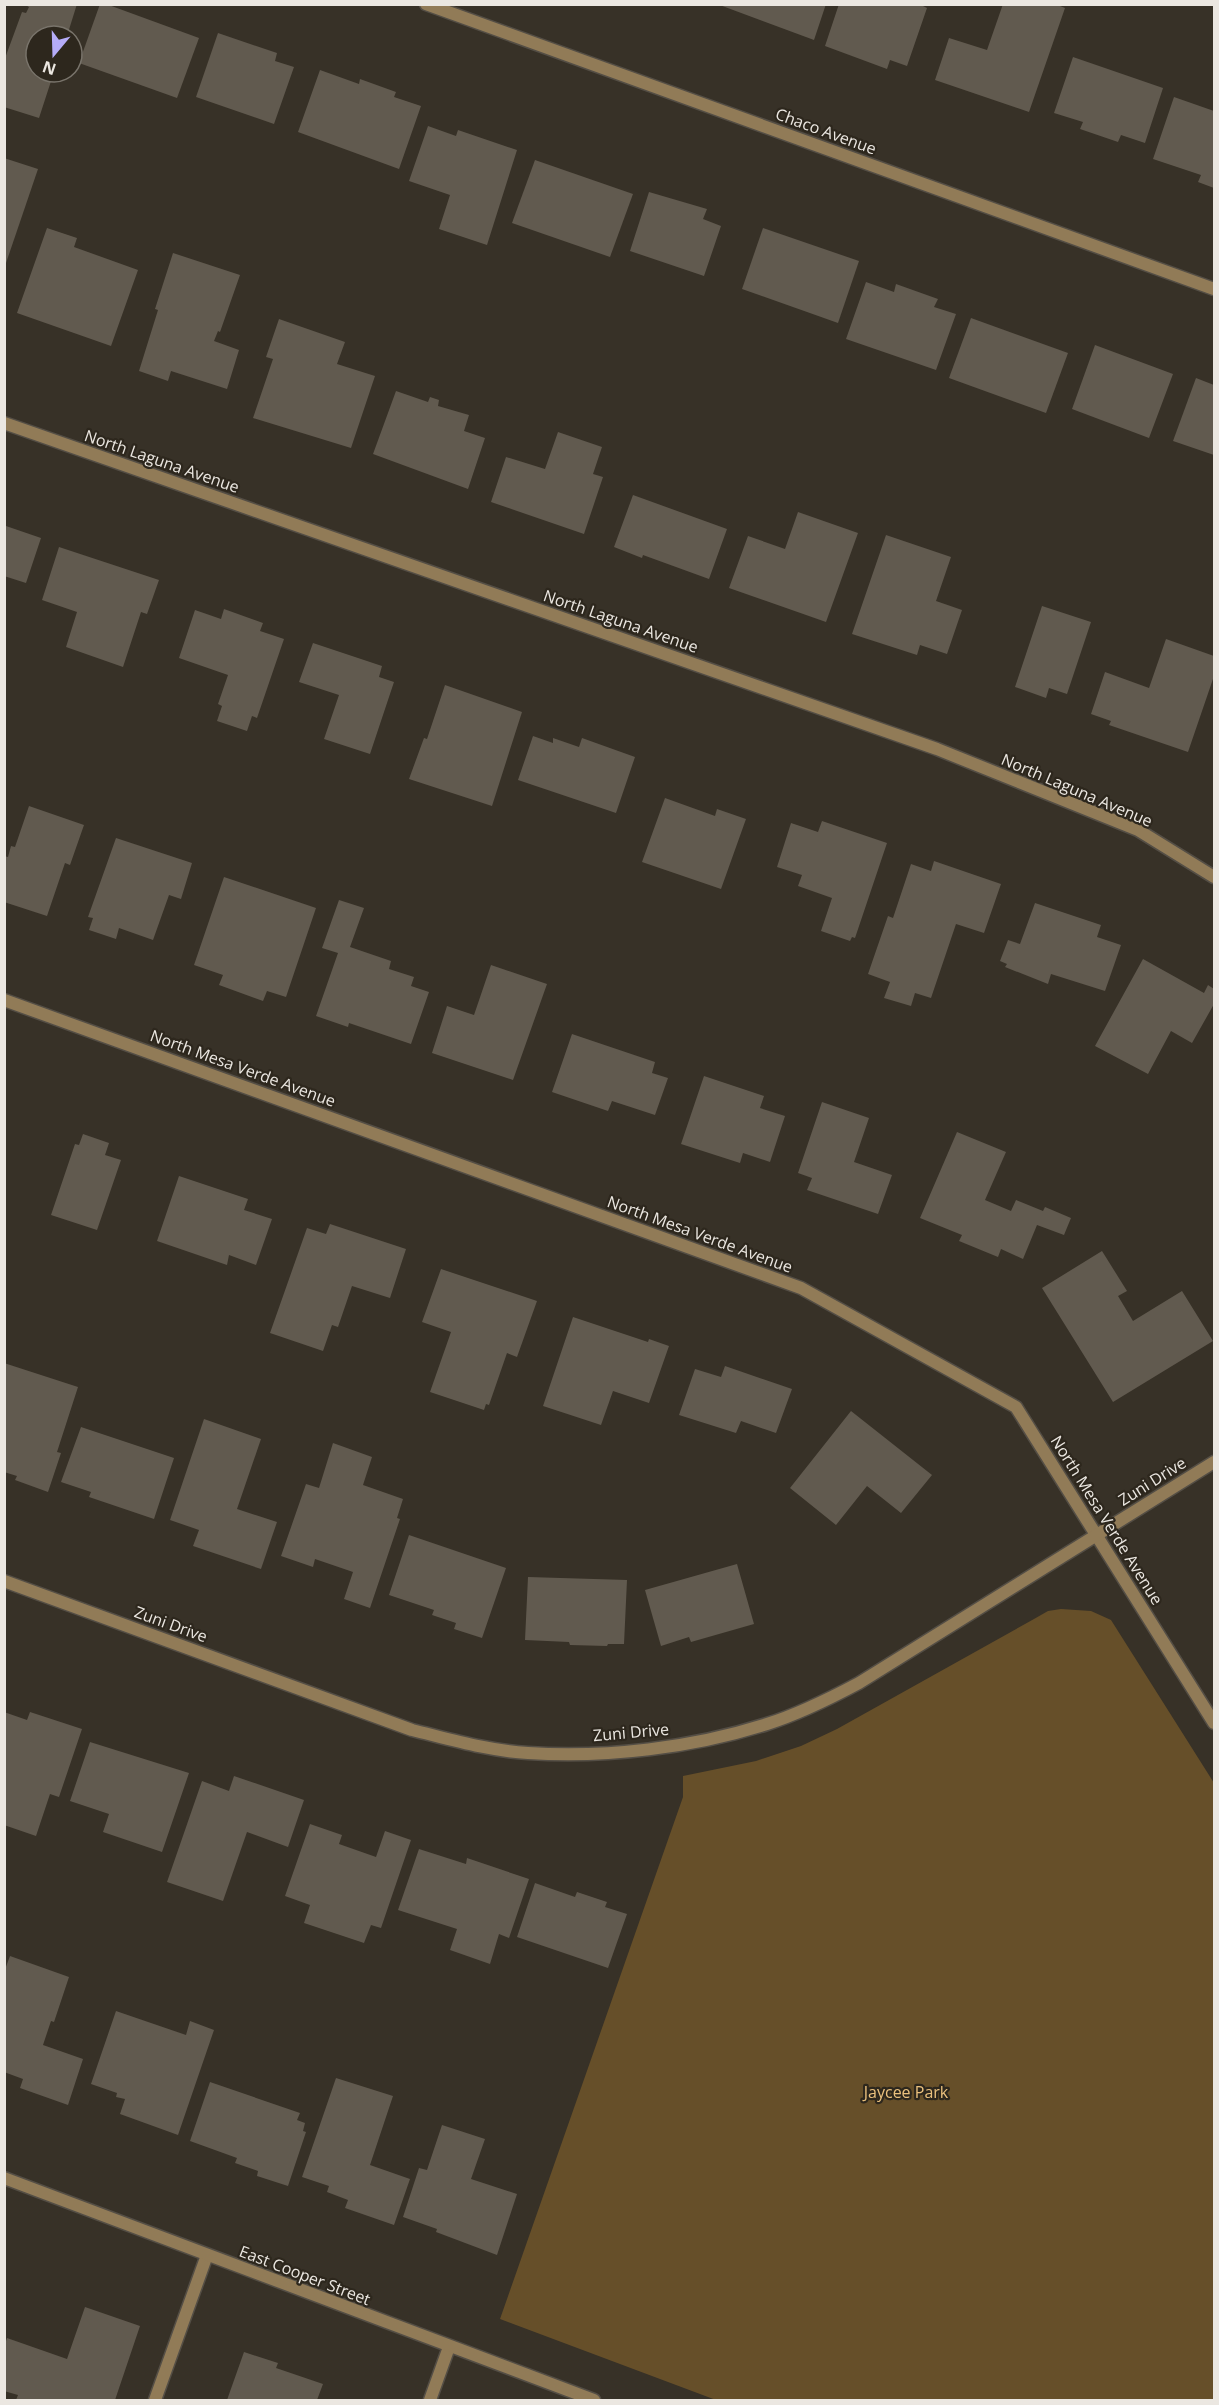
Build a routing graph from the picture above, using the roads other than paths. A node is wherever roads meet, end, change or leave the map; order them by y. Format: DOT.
graph roads {
  1 [pos="426,4"];
  2 [pos="1215,289"];
  3 [pos="4,423"];
  4 [pos="1215,877"];
  5 [pos="4,1000"];
  6 [pos="1215,1462"];
  7 [pos="1097,1534"];
  8 [pos="4,1581"];
  9 [pos="1215,1723"];
  10 [pos="4,2178"];
  11 [pos="207,2255"];
  12 [pos="449,2347"];
  13 [pos="155,2400"];
  14 [pos="430,2400"];
  15 [pos="594,2400"];
  1 -- 2 [label="street, Chaco Avenue"];
  3 -- 4 [label="street, North Laguna Avenue"];
  5 -- 7 [label="street, North Mesa Verde Avenue"];
  6 -- 7 [label="street, Zuni Drive"];
  7 -- 8 [label="street, Zuni Drive"];
  7 -- 9 [label="street, North Mesa Verde Avenue"];
  10 -- 11 [label="street, East Cooper Street"];
  11 -- 12 [label="street, East Cooper Street"];
  11 -- 13 [label="street"];
  12 -- 14 [label="street"];
  12 -- 15 [label="street, East Cooper Street"];
}
